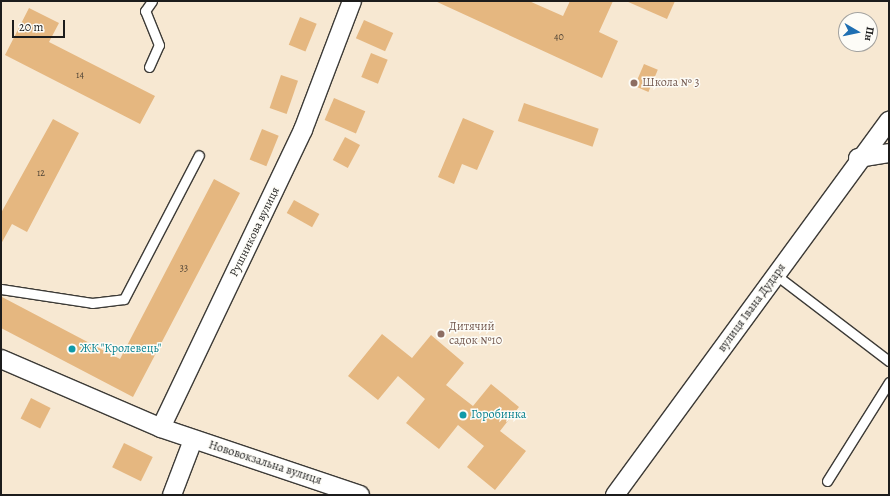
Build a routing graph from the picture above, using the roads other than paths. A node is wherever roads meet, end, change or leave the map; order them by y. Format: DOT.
graph roads {
  1 [pos="152,1"];
  2 [pos="352,1"];
  3 [pos="149,67"];
  4 [pos="889,120"];
  5 [pos="889,153"];
  6 [pos="200,154"];
  7 [pos="858,158"];
  8 [pos="776,275"];
  9 [pos="1,289"];
  10 [pos="1,359"];
  11 [pos="889,361"];
  12 [pos="889,382"];
  13 [pos="161,428"];
  14 [pos="192,440"];
  15 [pos="827,481"];
  16 [pos="172,495"];
  17 [pos="360,495"];
  18 [pos="615,495"];
  1 -- 3 [label="lane"];
  2 -- 13 [label="street, Рушникова вулиця"];
  4 -- 7 [label="street, вулиця Івана Дударя"];
  5 -- 7 [label="street"];
  6 -- 9 [label="lane"];
  7 -- 8 [label="street, вулиця Івана Дударя"];
  8 -- 11 [label="lane"];
  8 -- 18 [label="street, вулиця Івана Дударя"];
  10 -- 13 [label="street"];
  12 -- 15 [label="lane"];
  13 -- 14 [label="street"];
  14 -- 16 [label="street"];
  14 -- 17 [label="street, Нововокзальна вулиця"];
}
